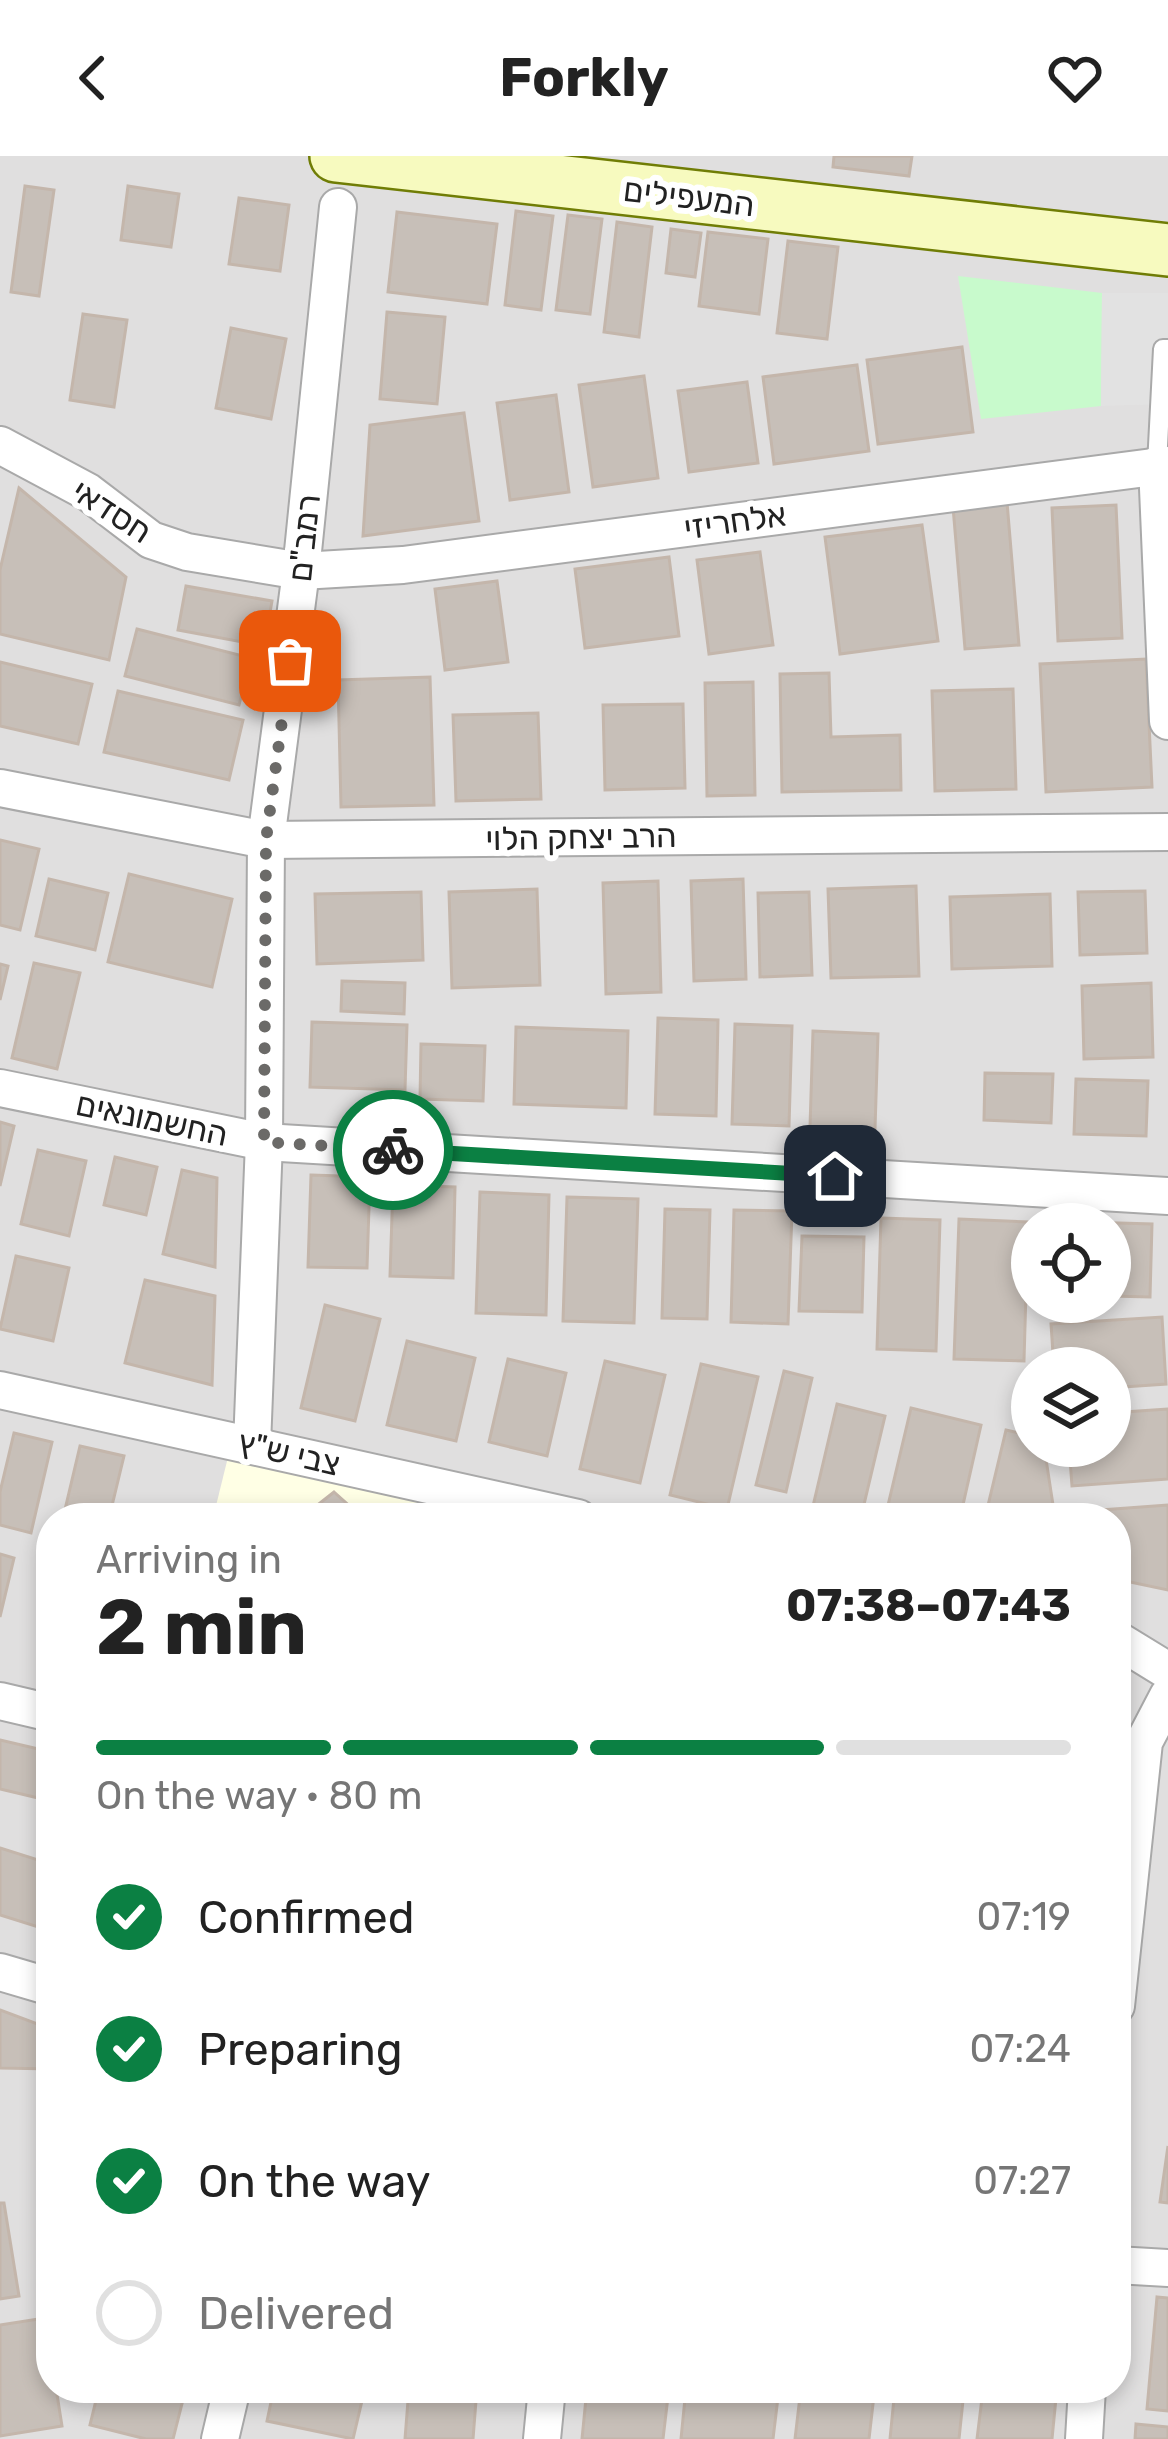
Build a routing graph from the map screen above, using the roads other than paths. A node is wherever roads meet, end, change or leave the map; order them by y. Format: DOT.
graph roads {
  1 [pos="336,156"];
  2 [pos="338,207"];
  3 [pos="1168,213"];
  4 [pos="971,229"];
  5 [pos="1168,250"];
  6 [pos="1168,349"];
  7 [pos="0,445"];
  8 [pos="1162,465"];
  9 [pos="301,571"];
  10 [pos="1168,721"];
  11 [pos="0,788"];
  12 [pos="1168,832"];
  13 [pos="266,840"];
  14 [pos="0,1088"];
  15 [pos="264,1142"];
  16 [pos="1168,1196"];
  17 [pos="0,1390"];
  18 [pos="252,1444"];
  19 [pos="512,1503"];
  20 [pos="1131,1648"];
  21 [pos="1168,1671"];
  22 [pos="1168,1696"];
  23 [pos="0,1701"];
  24 [pos="36,1710"];
  25 [pos="1131,1865"];
  26 [pos="0,1972"];
  27 [pos="36,1983"];
  28 [pos="1131,2266"];
  29 [pos="1168,2268"];
  30 [pos="228,2403"];
  31 [pos="546,2403"];
  32 [pos="1086,2403"];
  33 [pos="220,2439"];
  34 [pos="542,2439"];
  35 [pos="1084,2439"];
  1 -- 4 [label="street, המעפילים"];
  2 -- 9 [label="street, רמב\"ם"];
  3 -- 4 [label="street, המעפילים"];
  4 -- 5 [label="street, המעפילים"];
  6 -- 8 [label="lane"];
  7 -- 9 [label="street, חסדאי"];
  8 -- 9 [label="street, אלחריזי"];
  8 -- 10 [label="street"];
  9 -- 13 [label="street, רמב\"ם"];
  11 -- 13 [label="street, הרב יצחק הלוי"];
  12 -- 13 [label="street, הרב יצחק הלוי"];
  13 -- 15 [label="street, רמב\"ם"];
  14 -- 15 [label="street, החשמונאים"];
  15 -- 16 [label="street, החשמונאים"];
  15 -- 18 [label="street, רמב\"ם"];
  17 -- 18 [label="street, צבי ש\"ץ"];
  18 -- 19 [label="street, צבי ש\"ץ"];
  20 -- 21 [label="street"];
  22 -- 25 [label="street"];
  23 -- 24 [label="street"];
  26 -- 27 [label="street"];
  28 -- 29 [label="street"];
  30 -- 33 [label="street"];
  31 -- 34 [label="street"];
  32 -- 35 [label="street"];
}
